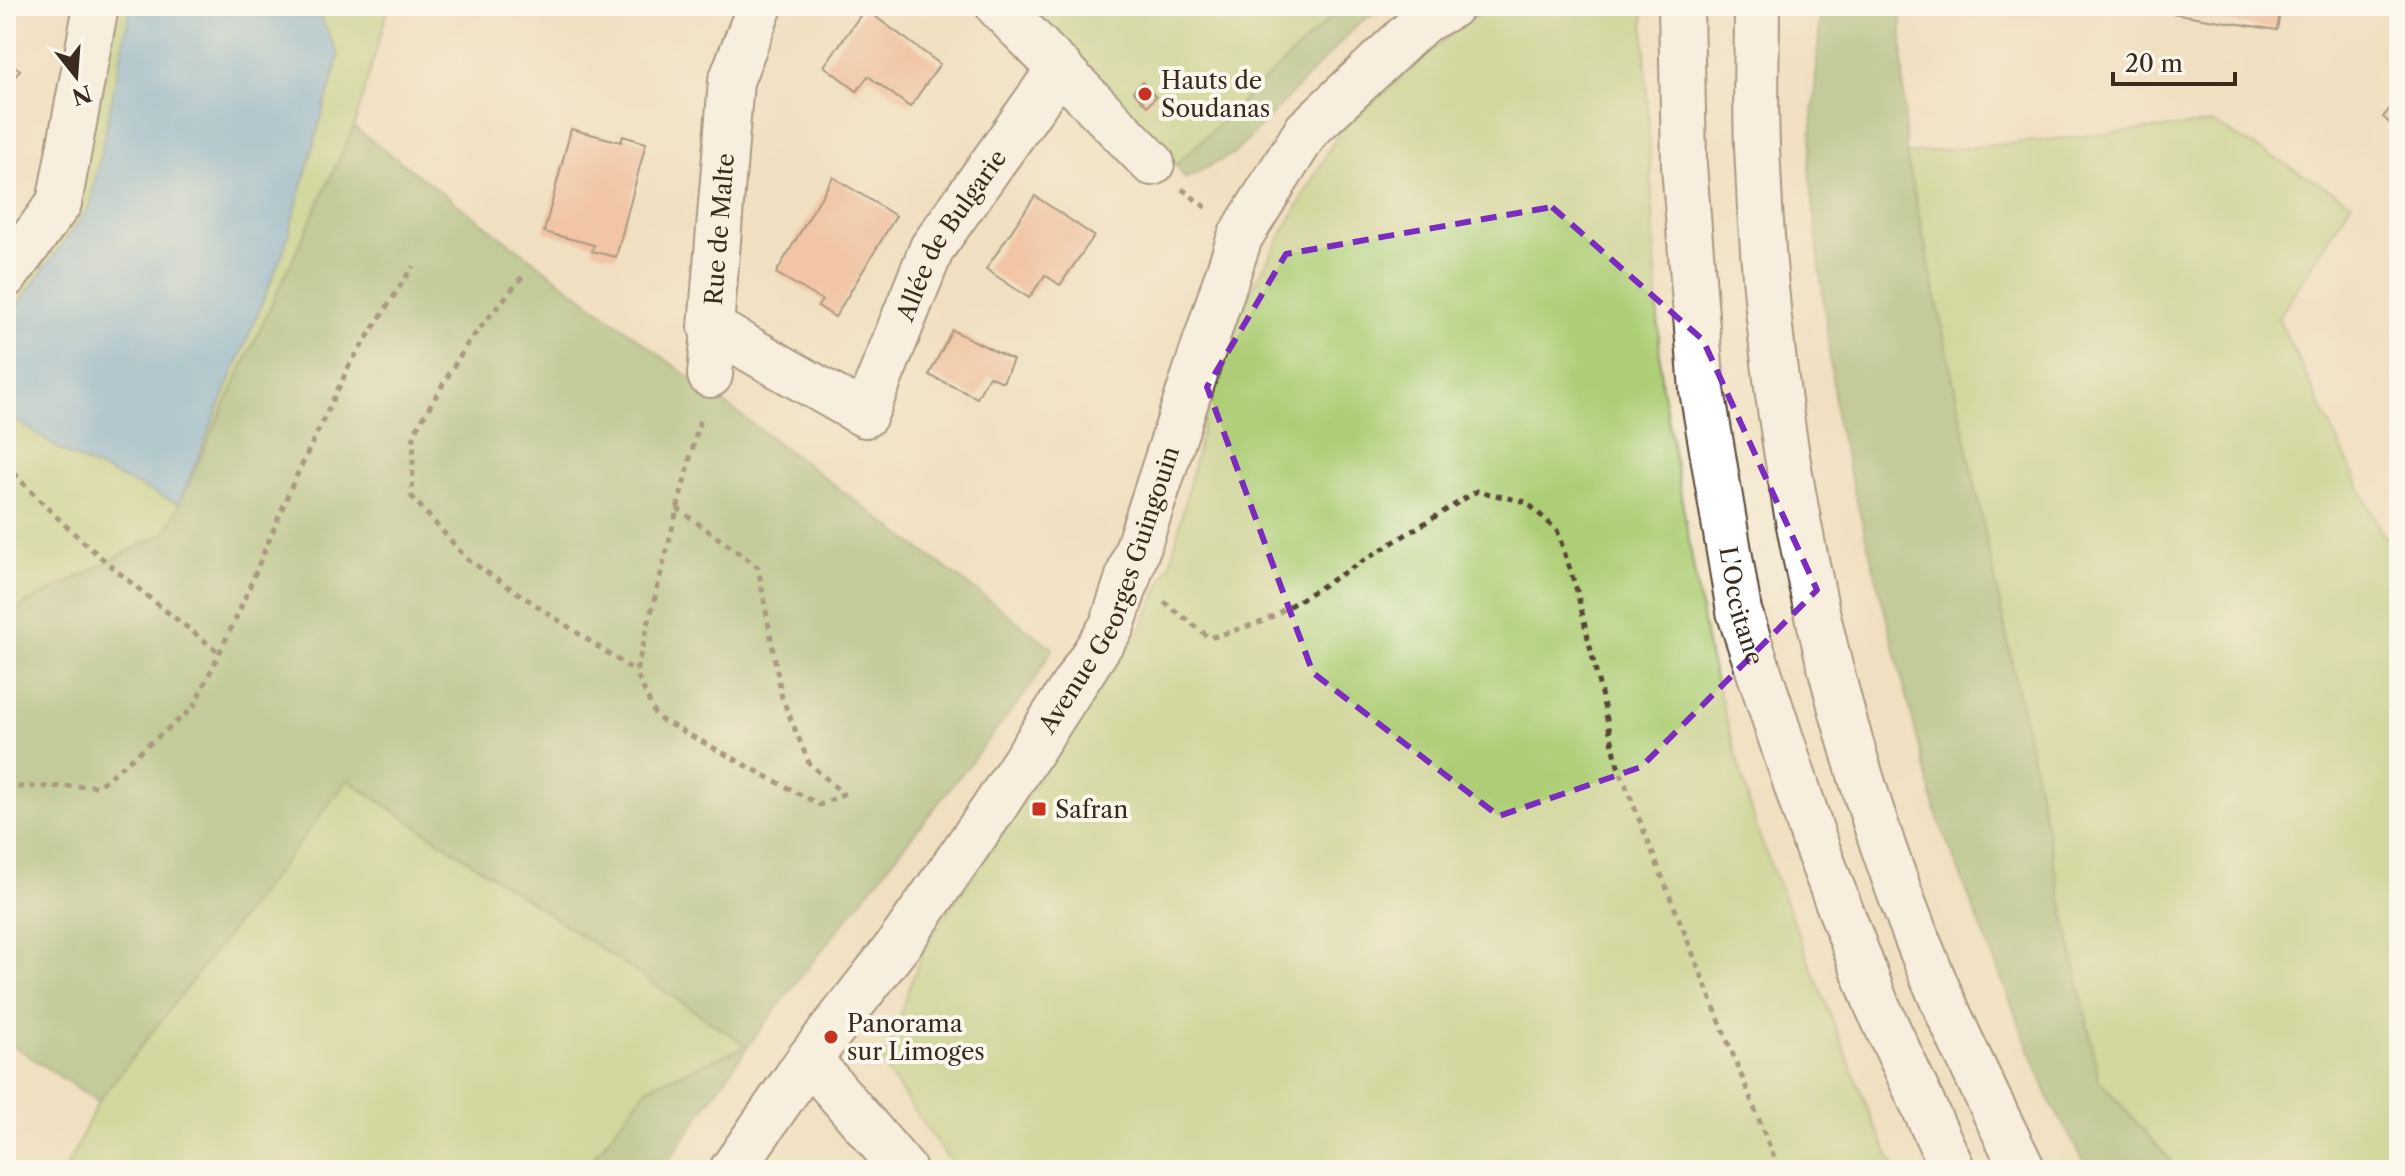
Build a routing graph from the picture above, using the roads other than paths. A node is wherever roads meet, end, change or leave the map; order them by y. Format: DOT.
graph roads {
  1 [pos="96,6"];
  2 [pos="760,6"];
  3 [pos="998,6"];
  4 [pos="1451,6"];
  5 [pos="1681,6"];
  6 [pos="1757,6"];
  7 [pos="1060,68"];
  8 [pos="1152,163"];
  9 [pos="6,275"];
  10 [pos="714,329"];
  11 [pos="710,375"];
  12 [pos="865,415"];
  13 [pos="809,1059"];
  14 [pos="732,1170"];
  15 [pos="904,1170"];
  16 [pos="1953,1170"];
  17 [pos="2023,1170"];
  1 -- 9 [label="main road"];
  2 -- 10 [label="main road, Rue de Malte"];
  3 -- 7 [label="main road"];
  4 -- 13 [label="main road, Avenue Georges Guingouin"];
  5 -- 16 [label="main road, L'Occitane"];
  6 -- 17 [label="main road"];
  7 -- 8 [label="main road"];
  7 -- 12 [label="main road, Allée de Bulgarie"];
  10 -- 11 [label="main road"];
  10 -- 12 [label="main road, Rue de Malte"];
  13 -- 14 [label="main road, Avenue Georges Guingouin"];
  13 -- 15 [label="main road"];
}
